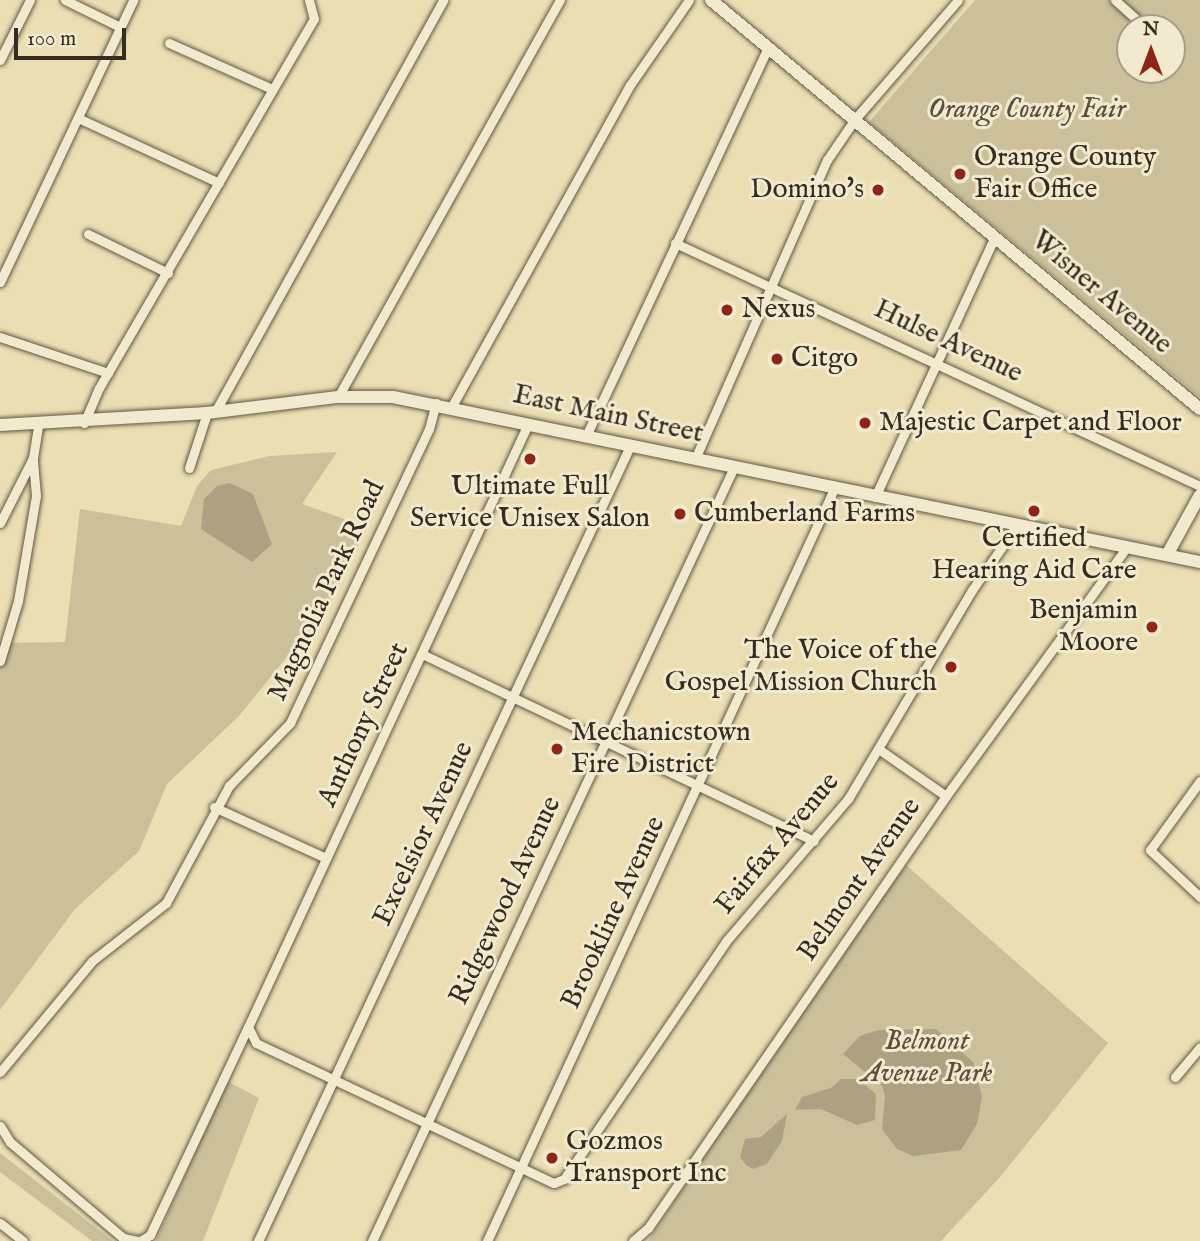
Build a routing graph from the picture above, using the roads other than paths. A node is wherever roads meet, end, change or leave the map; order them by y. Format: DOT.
graph roads {
  1 [pos="30,0"];
  2 [pos="65,0"];
  3 [pos="133,0"];
  4 [pos="310,0"];
  5 [pos="443,0"];
  6 [pos="561,0"];
  7 [pos="689,0"];
  8 [pos="711,0"];
  9 [pos="958,0"];
  10 [pos="1115,0"];
  11 [pos="1130,14"];
  12 [pos="120,27"];
  13 [pos="169,43"];
  14 [pos="768,47"];
  15 [pos="0,60"];
  16 [pos="272,89"];
  17 [pos="78,118"];
  18 [pos="855,119"];
  19 [pos="219,183"];
  20 [pos="88,234"];
  21 [pos="995,236"];
  22 [pos="675,243"];
  23 [pos="168,273"];
  24 [pos="0,282"];
  25 [pos="770,284"];
  26 [pos="0,337"];
  27 [pos="935,362"];
  28 [pos="108,373"];
  29 [pos="338,397"];
  30 [pos="436,403"];
  31 [pos="452,407"];
  32 [pos="1200,409"];
  33 [pos="211,413"];
  34 [pos="84,423"];
  35 [pos="528,424"];
  36 [pos="0,425"];
  37 [pos="38,425"];
  38 [pos="586,436"];
  39 [pos="630,446"];
  40 [pos="33,458"];
  41 [pos="695,459"];
  42 [pos="734,467"];
  43 [pos="188,468"];
  44 [pos="1200,486"];
  45 [pos="834,489"];
  46 [pos="1200,495"];
  47 [pos="875,497"];
  48 [pos="0,523"];
  49 [pos="1017,525"];
  50 [pos="1127,547"];
  51 [pos="1167,555"];
  52 [pos="1200,562"];
  53 [pos="422,654"];
  54 [pos="0,661"];
  55 [pos="514,697"];
  56 [pos="606,742"];
  57 [pos="880,750"];
  58 [pos="1200,781"];
  59 [pos="698,785"];
  60 [pos="946,796"];
  61 [pos="214,807"];
  62 [pos="814,841"];
  63 [pos="326,858"];
  64 [pos="1200,897"];
  65 [pos="248,1027"];
  66 [pos="1200,1047"];
  67 [pos="0,1072"];
  68 [pos="336,1077"];
  69 [pos="1175,1077"];
  70 [pos="428,1122"];
  71 [pos="0,1126"];
  72 [pos="522,1168"];
  73 [pos="0,1223"];
  74 [pos="23,1241"];
  75 [pos="139,1241"];
  76 [pos="258,1241"];
  77 [pos="372,1241"];
  78 [pos="487,1241"];
  79 [pos="633,1241"];
  1 -- 15 [label="street"];
  2 -- 12 [label="street"];
  3 -- 12 [label="street"];
  4 -- 16 [label="street"];
  5 -- 33 [label="street"];
  6 -- 29 [label="street"];
  7 -- 31 [label="street"];
  8 -- 14 [label="main road, Wisner Avenue"];
  9 -- 18 [label="street"];
  10 -- 11 [label="street"];
  12 -- 17 [label="street"];
  13 -- 16 [label="street"];
  14 -- 18 [label="main road, Wisner Avenue"];
  14 -- 22 [label="street"];
  16 -- 19 [label="street"];
  17 -- 19 [label="street"];
  17 -- 24 [label="street"];
  18 -- 21 [label="main road, Wisner Avenue"];
  18 -- 25 [label="street"];
  19 -- 23 [label="street"];
  20 -- 23 [label="street"];
  21 -- 27 [label="street"];
  21 -- 32 [label="main road, Wisner Avenue"];
  22 -- 25 [label="street, Hulse Avenue"];
  22 -- 38 [label="street"];
  23 -- 28 [label="street"];
  25 -- 27 [label="street, Hulse Avenue"];
  25 -- 41 [label="street"];
  26 -- 28 [label="street"];
  27 -- 44 [label="street, Hulse Avenue"];
  27 -- 47 [label="street"];
  28 -- 34 [label="street"];
  29 -- 30 [label="main road, East Main Street"];
  29 -- 33 [label="main road, East Main Street"];
  30 -- 31 [label="main road, East Main Street"];
  30 -- 61 [label="street, Magnolia Park Road"];
  31 -- 35 [label="main road, East Main Street"];
  33 -- 34 [label="main road, East Main Street"];
  33 -- 43 [label="street"];
  34 -- 37 [label="main road, East Main Street"];
  35 -- 38 [label="main road, East Main Street"];
  35 -- 53 [label="street, Anthony Street"];
  36 -- 37 [label="main road, East Main Street"];
  37 -- 40 [label="street"];
  38 -- 39 [label="main road, East Main Street"];
  39 -- 41 [label="main road, East Main Street"];
  39 -- 55 [label="street, Excelsior Avenue"];
  40 -- 48 [label="street"];
  40 -- 54 [label="street"];
  41 -- 42 [label="main road, East Main Street"];
  42 -- 45 [label="main road, East Main Street"];
  42 -- 56 [label="street, Ridgewood Avenue"];
  45 -- 47 [label="main road, East Main Street"];
  45 -- 59 [label="street, Brookline Avenue"];
  46 -- 51 [label="main road"];
  47 -- 49 [label="main road, East Main Street"];
  49 -- 50 [label="main road, East Main Street"];
  49 -- 57 [label="street, Fairfax Avenue"];
  50 -- 51 [label="main road, East Main Street"];
  50 -- 60 [label="street, Belmont Avenue"];
  51 -- 52 [label="main road, East Main Street"];
  53 -- 55 [label="street"];
  53 -- 63 [label="street, Anthony Street"];
  55 -- 56 [label="street"];
  55 -- 68 [label="street, Excelsior Avenue"];
  56 -- 59 [label="street"];
  56 -- 70 [label="street, Ridgewood Avenue"];
  57 -- 60 [label="street"];
  57 -- 62 [label="street, Fairfax Avenue"];
  58 -- 64 [label="street"];
  59 -- 62 [label="street"];
  59 -- 72 [label="street, Brookline Avenue"];
  60 -- 79 [label="street, Belmont Avenue"];
  61 -- 63 [label="street"];
  61 -- 67 [label="street, Magnolia Park Road"];
  62 -- 72 [label="street, Fairfax Avenue"];
  63 -- 65 [label="street, Anthony Street"];
  65 -- 68 [label="street"];
  65 -- 75 [label="street"];
  66 -- 69 [label="street"];
  68 -- 70 [label="street"];
  68 -- 76 [label="street, Excelsior Avenue"];
  70 -- 72 [label="street"];
  70 -- 77 [label="street, Ridgewood Avenue"];
  71 -- 75 [label="street"];
  72 -- 78 [label="street, Brookline Avenue"];
  73 -- 74 [label="street"];
}
